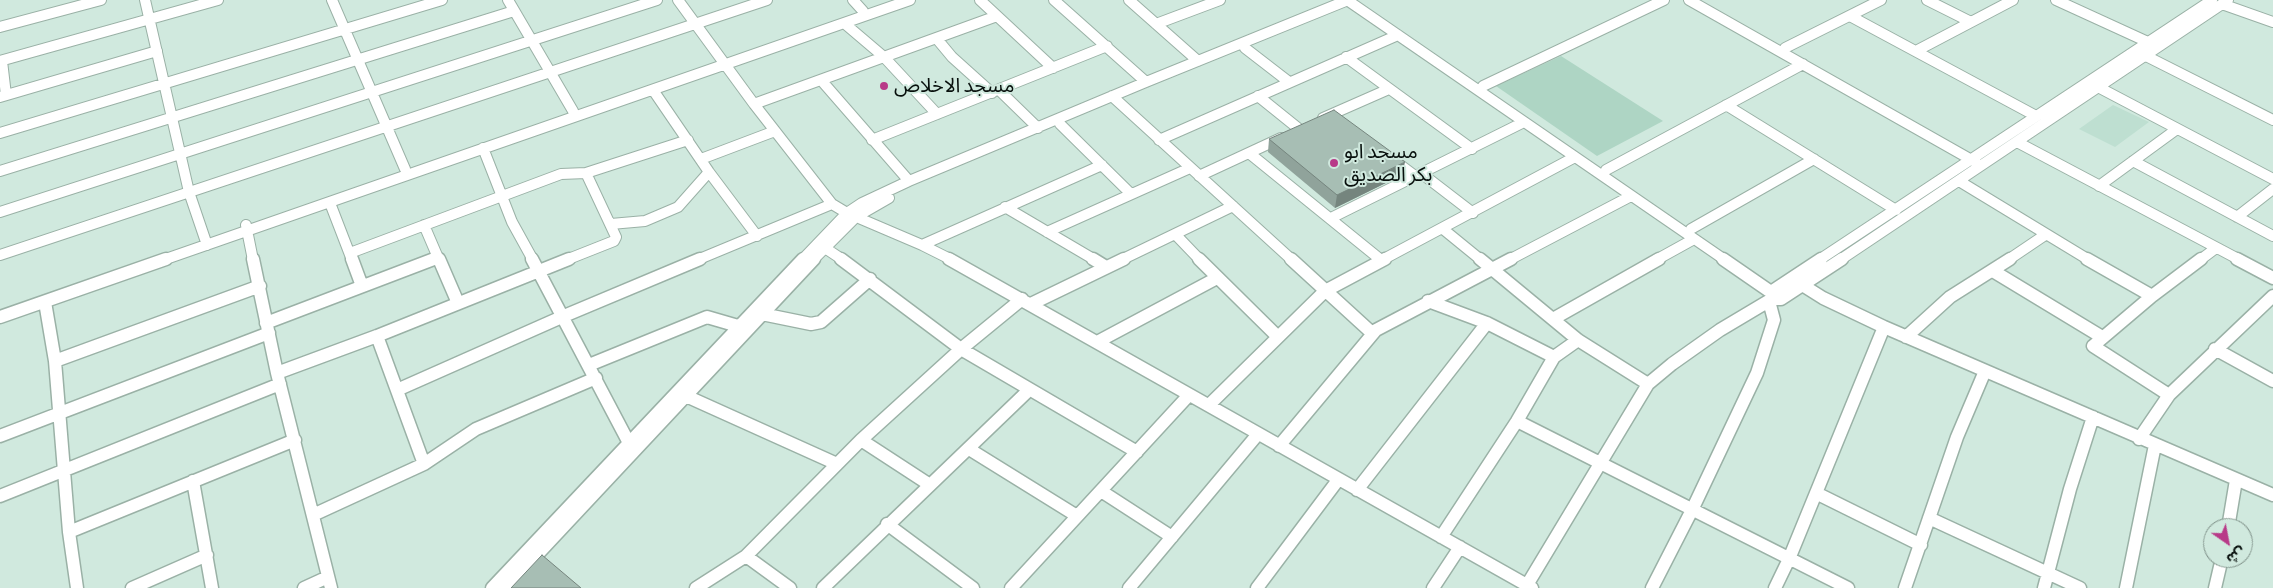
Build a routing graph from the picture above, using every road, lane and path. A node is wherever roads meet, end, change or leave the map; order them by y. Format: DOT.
graph roads {
  1 [pos="101,0"];
  2 [pos="145,0"];
  3 [pos="218,0"];
  4 [pos="333,0"];
  5 [pos="442,0"];
  6 [pos="508,0"];
  7 [pos="657,0"];
  8 [pos="678,0"];
  9 [pos="767,0"];
  10 [pos="853,0"];
  11 [pos="894,0"];
  12 [pos="910,0"];
  13 [pos="980,0"];
  14 [pos="1054,0"];
  15 [pos="1129,0"];
  16 [pos="1220,0"];
  17 [pos="1664,0"];
  18 [pos="1882,0"];
  19 [pos="1927,0"];
  20 [pos="2013,0"];
  21 [pos="2056,0"];
  22 [pos="2212,0"];
  23 [pos="1352,1"];
  24 [pos="1699,1"];
  25 [pos="2225,2"];
  26 [pos="514,11"];
  27 [pos="863,11"];
  28 [pos="997,16"];
  29 [pos="1850,16"];
  30 [pos="150,19"];
  31 [pos="1970,22"];
  32 [pos="2273,22"];
  33 [pos="696,23"];
  34 [pos="844,23"];
  35 [pos="1156,24"];
  36 [pos="0,27"];
  37 [pos="344,29"];
  38 [pos="1398,35"];
  39 [pos="937,38"];
  40 [pos="531,40"];
  41 [pos="2150,43"];
  42 [pos="1107,46"];
  43 [pos="1245,48"];
  44 [pos="1785,48"];
  45 [pos="157,51"];
  46 [pos="1916,51"];
  47 [pos="2146,56"];
  48 [pos="884,57"];
  49 [pos="1346,57"];
  50 [pos="357,60"];
  51 [pos="1,61"];
  52 [pos="1198,61"];
  53 [pos="723,62"];
  54 [pos="1803,64"];
  55 [pos="1053,68"];
  56 [pos="550,73"];
  57 [pos="821,80"];
  58 [pos="1146,82"];
  59 [pos="1289,82"];
  60 [pos="165,83"];
  61 [pos="1483,86"];
  62 [pos="2098,87"];
  63 [pos="1388,88"];
  64 [pos="653,90"];
  65 [pos="372,92"];
  66 [pos="995,92"];
  67 [pos="3,96"];
  68 [pos="1258,96"];
  69 [pos="1114,98"];
  70 [pos="754,104"];
  71 [pos="1726,105"];
  72 [pos="573,111"];
  73 [pos="937,114"];
  74 [pos="2036,116"];
  75 [pos="172,118"];
  76 [pos="2273,120"];
  77 [pos="1524,122"];
  78 [pos="1060,124"];
  79 [pos="1307,125"];
  80 [pos="386,127"];
  81 [pos="1038,128"];
  82 [pos="2177,129"];
  83 [pos="775,131"];
  84 [pos="0,133"];
  85 [pos="688,140"];
  86 [pos="872,140"];
  87 [pos="1159,140"];
  88 [pos="2018,142"];
  89 [pos="483,148"];
  90 [pos="1472,149"];
  91 [pos="1380,150"];
  92 [pos="1249,153"];
  93 [pos="181,154"];
  94 [pos="1575,157"];
  95 [pos="701,159"];
  96 [pos="1814,160"];
  97 [pos="1980,161"];
  98 [pos="2133,161"];
  99 [pos="1102,165"];
  100 [pos="1190,168"];
  101 [pos="405,169"];
  102 [pos="1606,170"];
  103 [pos="0,171"];
  104 [pos="709,172"];
  105 [pos="586,173"];
  106 [pos="1418,175"];
  107 [pos="1199,176"];
  108 [pos="2273,179"];
  109 [pos="909,181"];
  110 [pos="1959,181"];
  111 [pos="2099,186"];
  112 [pos="2273,189"];
  113 [pos="189,192"];
  114 [pos="1130,193"];
  115 [pos="1631,196"];
  116 [pos="502,197"];
  117 [pos="330,203"];
  118 [pos="832,204"];
  119 [pos="1232,206"];
  120 [pos="1005,207"];
  121 [pos="1896,210"];
  122 [pos="0,212"];
  123 [pos="1473,213"];
  124 [pos="852,215"];
  125 [pos="2237,216"];
  126 [pos="1331,218"];
  127 [pos="611,224"];
  128 [pos="424,225"];
  129 [pos="246,228"];
  130 [pos="1443,229"];
  131 [pos="1047,232"];
  132 [pos="1175,234"];
  133 [pos="1693,234"];
  134 [pos="2046,235"];
  135 [pos="758,236"];
  136 [pos="2273,236"];
  137 [pos="206,242"];
  138 [pos="821,245"];
  139 [pos="922,245"];
  140 [pos="2216,248"];
  141 [pos="350,253"];
  142 [pos="0,255"];
  143 [pos="437,258"];
  144 [pos="1381,260"];
  145 [pos="1106,267"];
  146 [pos="1490,268"];
  147 [pos="539,270"];
  148 [pos="1993,271"];
  149 [pos="1217,278"];
  150 [pos="2273,278"];
  151 [pos="870,279"];
  152 [pos="1796,282"];
  153 [pos="260,286"];
  154 [pos="362,286"];
  155 [pos="1325,291"];
  156 [pos="1776,295"];
  157 [pos="2152,296"];
  158 [pos="2273,296"];
  159 [pos="1428,301"];
  160 [pos="46,302"];
  161 [pos="1026,302"];
  162 [pos="458,303"];
  163 [pos="0,310"];
  164 [pos="762,314"];
  165 [pos="564,316"];
  166 [pos="0,318"];
  167 [pos="1553,319"];
  168 [pos="1487,323"];
  169 [pos="738,326"];
  170 [pos="1884,327"];
  171 [pos="267,328"];
  172 [pos="1372,333"];
  173 [pos="377,336"];
  174 [pos="1277,336"];
  175 [pos="2102,336"];
  176 [pos="1906,337"];
  177 [pos="1578,340"];
  178 [pos="1099,342"];
  179 [pos="961,349"];
  180 [pos="2215,349"];
  181 [pos="1554,357"];
  182 [pos="55,361"];
  183 [pos="589,365"];
  184 [pos="1986,371"];
  185 [pos="279,378"];
  186 [pos="596,378"];
  187 [pos="2273,382"];
  188 [pos="1648,384"];
  189 [pos="397,390"];
  190 [pos="1029,390"];
  191 [pos="1190,395"];
  192 [pos="2169,395"];
  193 [pos="686,396"];
  194 [pos="1209,405"];
  195 [pos="59,414"];
  196 [pos="2093,417"];
  197 [pos="1517,421"];
  198 [pos="1258,434"];
  199 [pos="0,436"];
  200 [pos="2139,439"];
  201 [pos="295,440"];
  202 [pos="861,440"];
  203 [pos="629,443"];
  204 [pos="2156,445"];
  205 [pos="1279,446"];
  206 [pos="969,449"];
  207 [pos="1137,452"];
  208 [pos="1601,462"];
  209 [pos="424,464"];
  210 [pos="838,464"];
  211 [pos="64,470"];
  212 [pos="1338,480"];
  213 [pos="2236,480"];
  214 [pos="193,482"];
  215 [pos="930,485"];
  216 [pos="1357,490"];
  217 [pos="1101,491"];
  218 [pos="1816,493"];
  219 [pos="2273,495"];
  220 [pos="0,496"];
  221 [pos="1693,508"];
  222 [pos="313,515"];
  223 [pos="1077,516"];
  224 [pos="1930,518"];
  225 [pos="2230,518"];
  226 [pos="887,524"];
  227 [pos="69,532"];
  228 [pos="1441,537"];
  229 [pos="1172,538"];
  230 [pos="1921,545"];
  231 [pos="1460,547"];
  232 [pos="207,555"];
  233 [pos="746,556"];
  234 [pos="1789,559"];
  235 [pos="2220,568"];
  236 [pos="2048,573"];
  237 [pos="330,582"];
  238 [pos="1530,587"];
  239 [pos="78,588"];
  240 [pos="132,588"];
  241 [pos="212,588"];
  242 [pos="304,588"];
  243 [pos="492,588"];
  244 [pos="506,588"];
  245 [pos="696,588"];
  246 [pos="790,588"];
  247 [pos="823,588"];
  248 [pos="973,588"];
  249 [pos="1011,588"];
  250 [pos="1129,588"];
  251 [pos="1257,588"];
  252 [pos="1433,588"];
  253 [pos="1652,588"];
  254 [pos="1774,588"];
  255 [pos="1848,588"];
  256 [pos="1905,588"];
  257 [pos="2044,588"];
  258 [pos="2080,588"];
  259 [pos="2126,588"];
  260 [pos="2215,588"];
  1 -- 36 [label="street"];
  2 -- 30 [label="street"];
  3 -- 30 [label="street"];
  4 -- 37 [label="street"];
  5 -- 37 [label="street"];
  6 -- 26 [label="street"];
  7 -- 40 [label="street"];
  8 -- 33 [label="street"];
  9 -- 33 [label="street"];
  10 -- 27 [label="street"];
  11 -- 27 [label="street"];
  12 -- 34 [label="street"];
  13 -- 28 [label="street"];
  14 -- 42 [label="street"];
  15 -- 35 [label="street"];
  16 -- 35 [label="street"];
  17 -- 61 [label="street"];
  18 -- 29 [label="street"];
  19 -- 31 [label="street"];
  20 -- 31 [label="street"];
  21 -- 41 [label="street"];
  22 -- 41 [label="street"];
  23 -- 38 [label="street"];
  23 -- 43 [label="street"];
  23 -- 52 [label="street"];
  23 -- 61 [label="street"];
  24 -- 44 [label="street"];
  24 -- 54 [label="street"];
  25 -- 32 [label="street"];
  25 -- 47 [label="street"];
  26 -- 40 [label="street"];
  26 -- 50 [label="street"];
  27 -- 53 [label="street"];
  28 -- 39 [label="street"];
  28 -- 55 [label="street"];
  29 -- 44 [label="street"];
  29 -- 46 [label="street"];
  30 -- 45 [label="street"];
  30 -- 51 [label="street"];
  31 -- 46 [label="street"];
  33 -- 53 [label="street"];
  33 -- 56 [label="street"];
  34 -- 48 [label="street"];
  34 -- 53 [label="street"];
  35 -- 52 [label="street"];
  37 -- 50 [label="street"];
  37 -- 60 [label="street"];
  38 -- 49 [label="street"];
  38 -- 77 [label="street"];
  39 -- 48 [label="street"];
  39 -- 66 [label="street"];
  40 -- 56 [label="street"];
  40 -- 65 [label="street"];
  41 -- 74 [label="street"];
  42 -- 55 [label="street"];
  42 -- 58 [label="street"];
  43 -- 59 [label="street"];
  43 -- 69 [label="street"];
  44 -- 97 [label="street"];
  45 -- 60 [label="street"];
  45 -- 67 [label="street"];
  46 -- 74 [label="street"];
  47 -- 62 [label="street"];
  47 -- 76 [label="street"];
  48 -- 57 [label="street"];
  48 -- 73 [label="street"];
  49 -- 59 [label="street"];
  49 -- 63 [label="street"];
  50 -- 65 [label="street"];
  50 -- 75 [label="street"];
  51 -- 67 [label="street"];
  52 -- 58 [label="street"];
  53 -- 64 [label="street"];
  53 -- 70 [label="street"];
  53 -- 72 [label="street"];
  54 -- 71 [label="street"];
  54 -- 97 [label="street"];
  55 -- 66 [label="street"];
  56 -- 72 [label="street"];
  56 -- 80 [label="street"];
  57 -- 70 [label="street"];
  57 -- 86 [label="street"];
  58 -- 69 [label="street"];
  59 -- 68 [label="street"];
  60 -- 75 [label="street"];
  60 -- 84 [label="street"];
  61 -- 102 [label="street"];
  62 -- 82 [label="street"];
  62 -- 88 [label="street"];
  63 -- 79 [label="street"];
  63 -- 90 [label="street"];
  64 -- 85 [label="street"];
  64 -- 89 [label="street"];
  65 -- 80 [label="street"];
  65 -- 93 [label="street"];
  66 -- 73 [label="street"];
  66 -- 81 [label="street"];
  68 -- 79 [label="street"];
  68 -- 87 [label="street"];
  69 -- 78 [label="street"];
  69 -- 81 [label="street"];
  69 -- 87 [label="street"];
  70 -- 83 [label="street"];
  71 -- 96 [label="street"];
  71 -- 102 [label="street"];
  72 -- 101 [label="street"];
  73 -- 86 [label="street"];
  74 -- 97 [label="street"];
  75 -- 93 [label="street"];
  75 -- 103 [label="street"];
  77 -- 90 [label="street"];
  77 -- 94 [label="street"];
  78 -- 99 [label="street"];
  78 -- 124 [label="street"];
  79 -- 92 [label="street"];
  80 -- 101 [label="street"];
  80 -- 113 [label="street"];
  81 -- 109 [label="street"];
  82 -- 98 [label="street"];
  82 -- 108 [label="street"];
  83 -- 95 [label="street"];
  83 -- 118 [label="street"];
  85 -- 95 [label="street"];
  85 -- 105 [label="street"];
  86 -- 109 [label="street"];
  87 -- 100 [label="street"];
  88 -- 97 [label="street"];
  88 -- 111 [label="street"];
  89 -- 116 [label="street"];
  89 -- 117 [label="street"];
  90 -- 106 [label="street"];
  91 -- 106 [label="street"];
  92 -- 107 [label="street"];
  92 -- 126 [label="street"];
  93 -- 113 [label="street"];
  93 -- 122 [label="street"];
  94 -- 115 [label="street"];
  94 -- 123 [label="street"];
  95 -- 104 [label="street"];
  96 -- 121 [label="street"];
  96 -- 133 [label="street"];
  97 -- 110 [label="street"];
  97 -- 121 [label="street"];
  98 -- 111 [label="street"];
  98 -- 125 [label="street"];
  99 -- 114 [label="street"];
  99 -- 120 [label="street"];
  100 -- 107 [label="street"];
  100 -- 114 [label="street"];
  101 -- 129 [label="street"];
  102 -- 133 [label="street"];
  104 -- 127 [label="street"];
  104 -- 135 [label="street"];
  105 -- 116 [label="street"];
  105 -- 127 [label="street"];
  106 -- 123 [label="street"];
  106 -- 126 [label="street"];
  107 -- 119 [label="street"];
  109 -- 124 [label="street"];
  110 -- 134 [label="street"];
  110 -- 152 [label="street"];
  111 -- 140 [label="street"];
  112 -- 125 [label="street"];
  113 -- 137 [label="street"];
  113 -- 142 [label="street"];
  114 -- 131 [label="street"];
  115 -- 133 [label="street"];
  115 -- 146 [label="street"];
  116 -- 128 [label="street"];
  116 -- 147 [label="street"];
  117 -- 129 [label="street"];
  117 -- 141 [label="street"];
  118 -- 124 [label="street"];
  118 -- 135 [label="street"];
  119 -- 132 [label="street"];
  119 -- 155 [label="street"];
  120 -- 131 [label="street"];
  120 -- 139 [label="street"];
  121 -- 152 [label="street"];
  123 -- 130 [label="street"];
  124 -- 138 [label="street"];
  124 -- 139 [label="street"];
  125 -- 136 [label="street"];
  126 -- 144 [label="street"];
  127 -- 147 [label="street"];
  128 -- 141 [label="street"];
  128 -- 143 [label="street"];
  129 -- 137 [label="street"];
  129 -- 153 [label="street"];
  130 -- 144 [label="street"];
  130 -- 146 [label="street"];
  131 -- 145 [label="street"];
  132 -- 145 [label="street"];
  132 -- 149 [label="street"];
  133 -- 156 [label="street"];
  133 -- 167 [label="street"];
  134 -- 148 [label="street"];
  134 -- 157 [label="street"];
  135 -- 165 [label="street"];
  137 -- 160 [label="street"];
  137 -- 163 [label="street"];
  138 -- 151 [label="street"];
  138 -- 164 [label="street"];
  138 -- 169 [label="street"];
  139 -- 161 [label="street"];
  140 -- 150 [label="street"];
  140 -- 157 [label="street"];
  141 -- 154 [label="street"];
  143 -- 154 [label="street"];
  143 -- 162 [label="street"];
  144 -- 155 [label="street"];
  145 -- 161 [label="street"];
  146 -- 159 [label="street"];
  146 -- 167 [label="street"];
  147 -- 162 [label="street"];
  147 -- 165 [label="street"];
  148 -- 175 [label="street"];
  148 -- 176 [label="street"];
  149 -- 174 [label="street"];
  149 -- 178 [label="street"];
  151 -- 164 [label="street"];
  151 -- 179 [label="street"];
  152 -- 156 [label="street"];
  152 -- 170 [label="street"];
  153 -- 171 [label="street"];
  153 -- 182 [label="street"];
  154 -- 171 [label="street"];
  155 -- 172 [label="street"];
  155 -- 174 [label="street"];
  156 -- 188 [label="street"];
  156 -- 221 [label="street"];
  157 -- 175 [label="street"];
  158 -- 180 [label="street"];
  159 -- 168 [label="street"];
  159 -- 172 [label="street"];
  160 -- 166 [label="street"];
  160 -- 182 [label="street"];
  161 -- 178 [label="street"];
  161 -- 179 [label="street"];
  162 -- 173 [label="street"];
  164 -- 193 [label="street"];
  165 -- 183 [label="street"];
  165 -- 189 [label="street"];
  167 -- 177 [label="street"];
  168 -- 181 [label="street"];
  168 -- 216 [label="street"];
  169 -- 183 [label="street"];
  169 -- 203 [label="street"];
  170 -- 176 [label="street"];
  170 -- 218 [label="street"];
  171 -- 185 [label="street"];
  171 -- 195 [label="street"];
  172 -- 205 [label="street"];
  173 -- 185 [label="street"];
  173 -- 189 [label="street"];
  174 -- 194 [label="street"];
  175 -- 192 [label="street"];
  176 -- 184 [label="street"];
  177 -- 181 [label="street"];
  177 -- 188 [label="street"];
  178 -- 191 [label="street"];
  179 -- 190 [label="street"];
  179 -- 202 [label="street"];
  180 -- 187 [label="street"];
  180 -- 192 [label="street"];
  181 -- 197 [label="street"];
  182 -- 195 [label="street"];
  183 -- 186 [label="street"];
  184 -- 196 [label="street"];
  184 -- 224 [label="street"];
  185 -- 201 [label="street"];
  185 -- 211 [label="street"];
  186 -- 203 [label="street"];
  186 -- 209 [label="street"];
  188 -- 208 [label="street"];
  189 -- 209 [label="street"];
  190 -- 206 [label="street"];
  190 -- 207 [label="street"];
  191 -- 194 [label="street"];
  191 -- 207 [label="street"];
  192 -- 200 [label="street"];
  193 -- 210 [label="street"];
  193 -- 244 [label="street"];
  194 -- 198 [label="street"];
  195 -- 199 [label="street"];
  195 -- 211 [label="street"];
  196 -- 200 [label="street"];
  196 -- 236 [label="street"];
  197 -- 208 [label="street"];
  197 -- 228 [label="street"];
  198 -- 205 [label="street"];
  198 -- 229 [label="street"];
  200 -- 204 [label="street"];
  201 -- 214 [label="street"];
  201 -- 222 [label="street"];
  202 -- 210 [label="street"];
  202 -- 215 [label="street"];
  203 -- 243 [label="street"];
  204 -- 213 [label="street"];
  204 -- 259 [label="street"];
  205 -- 212 [label="street"];
  206 -- 215 [label="street"];
  206 -- 223 [label="street"];
  207 -- 217 [label="street"];
  208 -- 221 [label="street"];
  208 -- 238 [label="street"];
  209 -- 222 [label="street"];
  210 -- 233 [label="street"];
  211 -- 220 [label="street"];
  211 -- 227 [label="street"];
  212 -- 216 [label="street"];
  212 -- 251 [label="street"];
  213 -- 219 [label="street"];
  213 -- 225 [label="street"];
  214 -- 227 [label="street"];
  214 -- 232 [label="street"];
  215 -- 226 [label="street"];
  216 -- 228 [label="street"];
  217 -- 223 [label="street"];
  217 -- 229 [label="street"];
  218 -- 230 [label="street"];
  218 -- 234 [label="street"];
  221 -- 234 [label="street"];
  221 -- 253 [label="street"];
  222 -- 237 [label="street"];
  223 -- 249 [label="street"];
  224 -- 230 [label="street"];
  224 -- 236 [label="street"];
  226 -- 247 [label="street"];
  226 -- 248 [label="street"];
  227 -- 239 [label="street"];
  228 -- 231 [label="street"];
  229 -- 250 [label="street"];
  230 -- 256 [label="street"];
  231 -- 238 [label="street"];
  231 -- 252 [label="street"];
  232 -- 240 [label="street"];
  232 -- 241 [label="street"];
  233 -- 245 [label="street"];
  233 -- 246 [label="street"];
  234 -- 254 [label="street"];
  234 -- 255 [label="street"];
  235 -- 260 [label="street"];
  236 -- 257 [label="street"];
  236 -- 258 [label="street"];
  237 -- 242 [label="street"];
}
